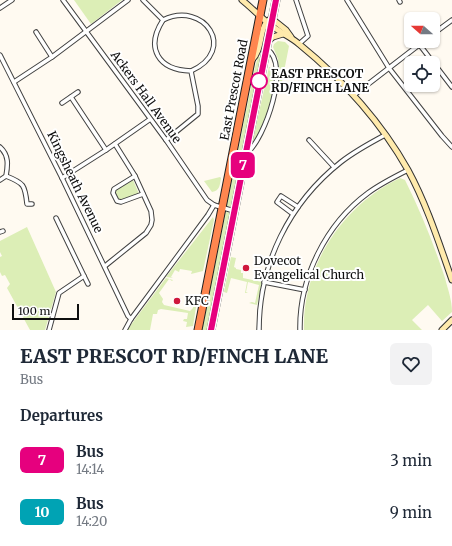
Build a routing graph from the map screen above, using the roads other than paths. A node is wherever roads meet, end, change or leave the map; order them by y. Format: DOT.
graph roads {
  1 [pos="12,0"];
  2 [pos="63,0"];
  3 [pos="128,0"];
  4 [pos="143,0"];
  5 [pos="242,0"];
  6 [pos="263,0"];
  7 [pos="276,0"];
  8 [pos="296,0"];
  9 [pos="346,0"];
  10 [pos="247,4"];
  11 [pos="0,8"];
  12 [pos="260,14"];
  13 [pos="163,20"];
  14 [pos="452,20"];
  15 [pos="269,21"];
  16 [pos="440,29"];
  17 [pos="36,32"];
  18 [pos="86,32"];
  19 [pos="283,34"];
  20 [pos="292,38"];
  21 [pos="300,44"];
  22 [pos="266,45"];
  23 [pos="414,48"];
  24 [pos="422,48"];
  25 [pos="0,55"];
  26 [pos="52,57"];
  27 [pos="250,62"];
  28 [pos="389,68"];
  29 [pos="191,71"];
  30 [pos="14,82"];
  31 [pos="452,87"];
  32 [pos="78,92"];
  33 [pos="354,95"];
  34 [pos="71,97"];
  35 [pos="62,103"];
  36 [pos="150,120"];
  37 [pos="385,135"];
  38 [pos="166,140"];
  39 [pos="309,140"];
  40 [pos="114,144"];
  41 [pos="0,147"];
  42 [pos="452,147"];
  43 [pos="106,150"];
  44 [pos="245,155"];
  45 [pos="334,167"];
  46 [pos="408,170"];
  47 [pos="6,176"];
  48 [pos="135,176"];
  49 [pos="62,178"];
  50 [pos="0,180"];
  51 [pos="143,194"];
  52 [pos="32,204"];
  53 [pos="214,205"];
  54 [pos="298,207"];
  55 [pos="222,208"];
  56 [pos="234,211"];
  57 [pos="293,214"];
  58 [pos="56,218"];
  59 [pos="105,266"];
  60 [pos="82,277"];
  61 [pos="452,280"];
  62 [pos="264,282"];
  63 [pos="88,284"];
  64 [pos="305,290"];
  65 [pos="131,319"];
  66 [pos="451,322"];
  67 [pos="49,330"];
  68 [pos="125,330"];
  69 [pos="198,330"];
  70 [pos="211,330"];
  71 [pos="259,330"];
  72 [pos="300,330"];
  73 [pos="442,330"];
  1 -- 11 [label="street"];
  2 -- 18 [label="street, Ackers Hall Avenue"];
  3 -- 18 [label="street"];
  4 -- 13 [label="street"];
  5 -- 10 [label="street"];
  6 -- 10 [label="street"];
  6 -- 12 [label="highway, East Prescot Road"];
  7 -- 15 [label="highway, East Prescot Road"];
  8 -- 21 [label="street"];
  9 -- 28 [label="street"];
  10 -- 12 [label="street"];
  12 -- 15 [label="street"];
  12 -- 27 [label="highway, East Prescot Road"];
  13 -- 29 [label="street"];
  13 -- 29 [label="street"];
  14 -- 16 [label="street"];
  15 -- 19 [label="street"];
  15 -- 20 [label="street"];
  15 -- 22 [label="highway, East Prescot Road"];
  15 -- 27 [label="street"];
  17 -- 26 [label="street"];
  18 -- 26 [label="street"];
  18 -- 36 [label="street, Ackers Hall Avenue"];
  19 -- 20 [label="street"];
  19 -- 22 [label="street"];
  20 -- 21 [label="street"];
  21 -- 33 [label="street"];
  22 -- 44 [label="highway, East Prescot Road"];
  22 -- 44 [label="street, East Prescot Road"];
  23 -- 28 [label="street"];
  24 -- 31 [label="street"];
  25 -- 30 [label="street, Kingsheath Avenue"];
  26 -- 30 [label="street"];
  27 -- 55 [label="highway, East Prescot Road"];
  28 -- 33 [label="street"];
  28 -- 42 [label="street"];
  29 -- 38 [label="street"];
  30 -- 49 [label="street, Kingsheath Avenue"];
  32 -- 34 [label="street"];
  33 -- 37 [label="street"];
  34 -- 35 [label="street"];
  34 -- 43 [label="street"];
  36 -- 38 [label="street, Ackers Hall Avenue"];
  36 -- 40 [label="street"];
  37 -- 45 [label="street"];
  37 -- 46 [label="street"];
  38 -- 53 [label="street, Ackers Hall Avenue"];
  39 -- 45 [label="street"];
  40 -- 43 [label="street"];
  40 -- 48 [label="street"];
  41 -- 47 [label="street"];
  43 -- 49 [label="street"];
  44 -- 56 [label="highway, East Prescot Road"];
  45 -- 54 [label="street"];
  46 -- 61 [label="street"];
  46 -- 64 [label="street"];
  47 -- 50 [label="street"];
  47 -- 52 [label="street"];
  48 -- 51 [label="street"];
  48 -- 51 [label="street"];
  49 -- 59 [label="street, Kingsheath Avenue"];
  51 -- 59 [label="street"];
  53 -- 55 [label="street"];
  53 -- 65 [label="street"];
  54 -- 57 [label="street"];
  54 -- 57 [label="street"];
  55 -- 56 [label="street"];
  55 -- 69 [label="highway, East Prescot Road"];
  56 -- 70 [label="highway, East Prescot Road"];
  57 -- 62 [label="street"];
  58 -- 60 [label="street"];
  59 -- 65 [label="street, Kingsheath Avenue"];
  60 -- 63 [label="street"];
  60 -- 67 [label="street"];
  62 -- 64 [label="street"];
  62 -- 71 [label="street"];
  64 -- 72 [label="street"];
  65 -- 68 [label="street"];
  66 -- 73 [label="street"];
}
